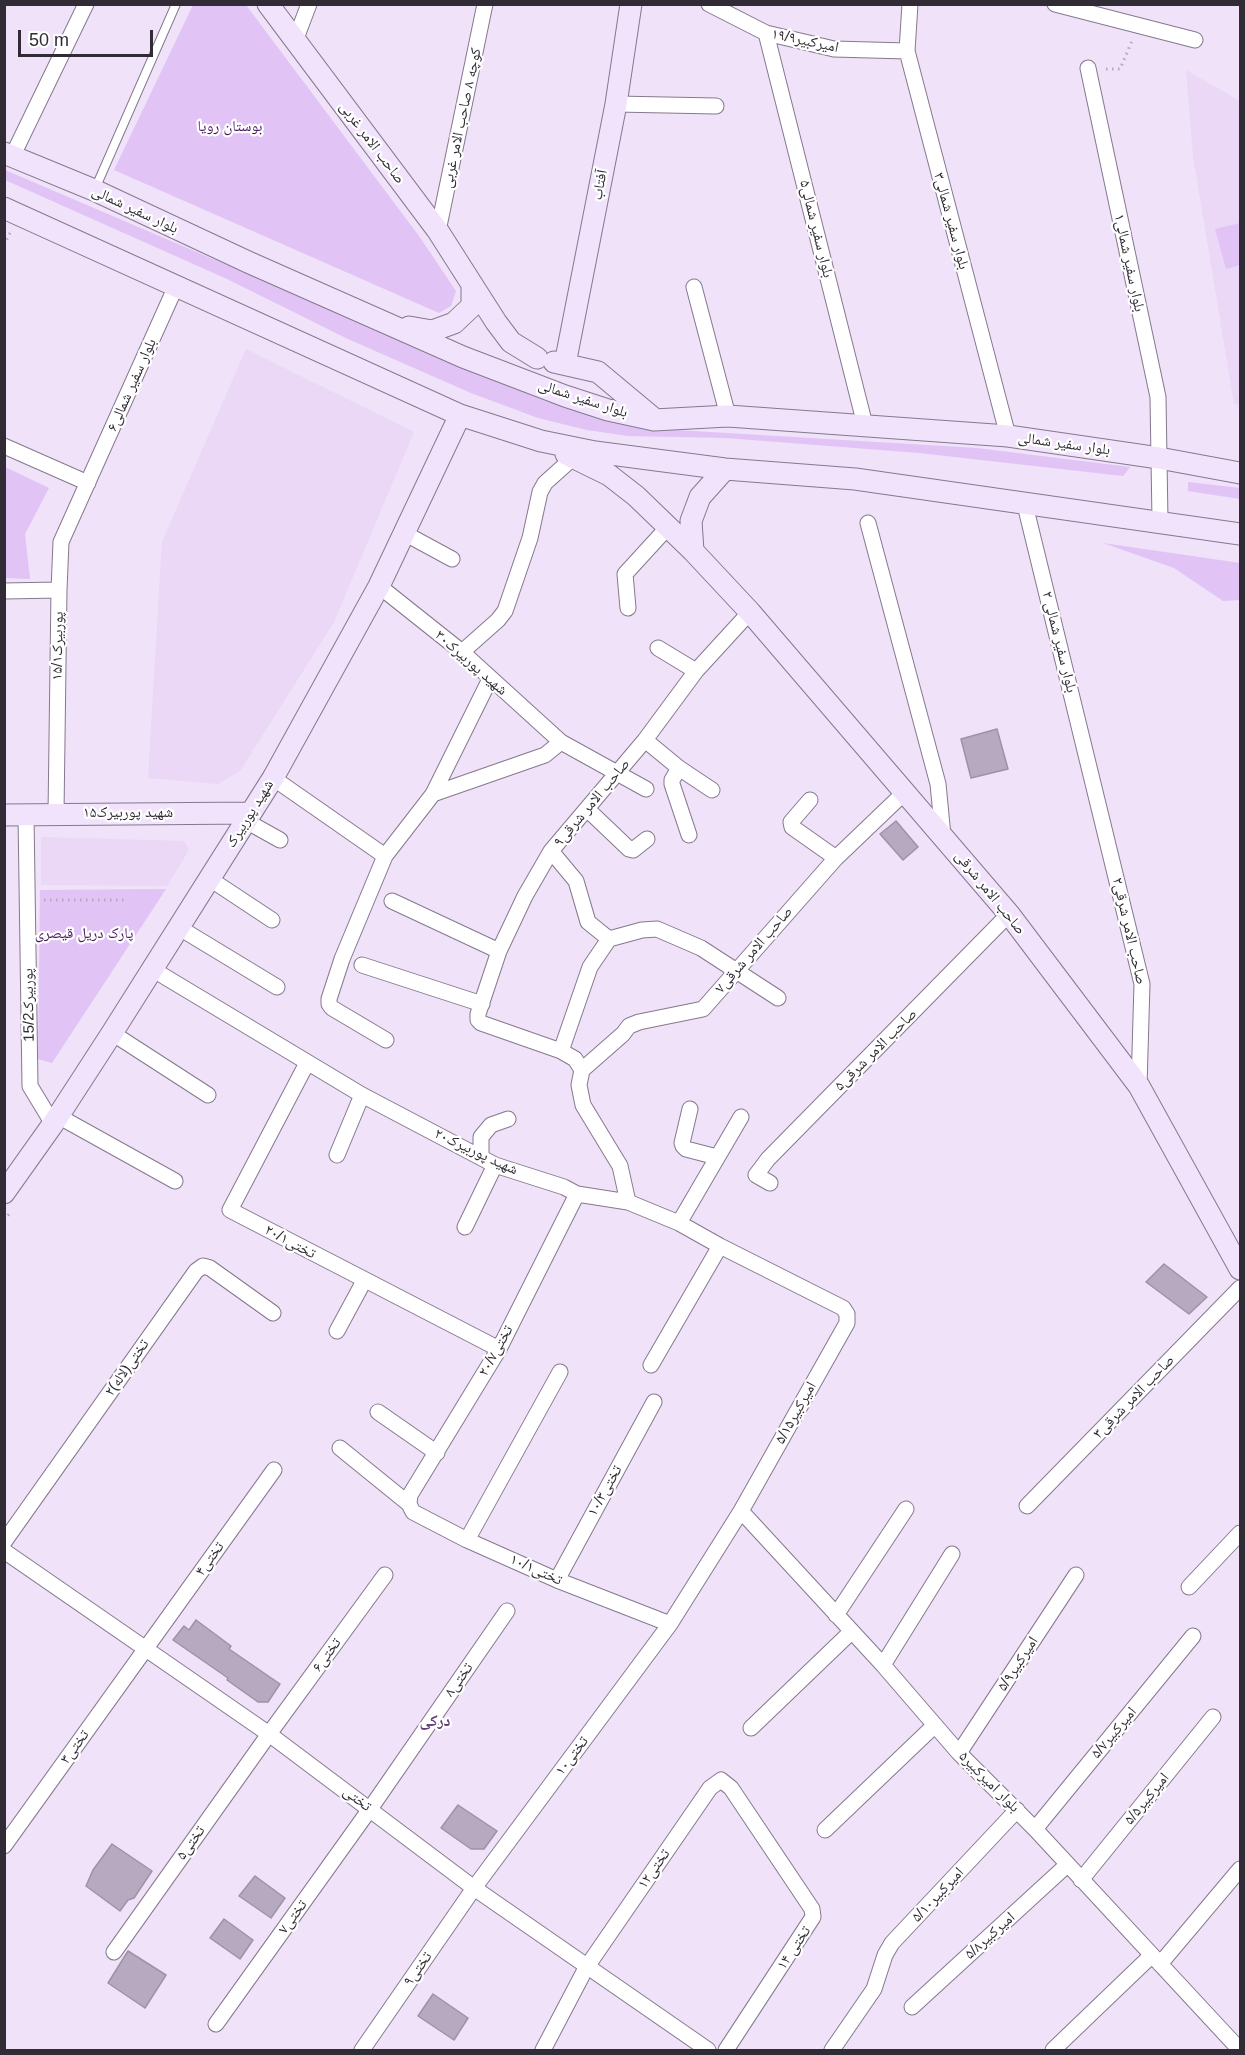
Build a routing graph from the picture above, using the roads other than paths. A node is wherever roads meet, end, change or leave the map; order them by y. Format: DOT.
graph roads {
  1 [pos="86,4"];
  2 [pos="176,4"];
  3 [pos="268,4"];
  4 [pos="309,4"];
  5 [pos="485,4"];
  6 [pos="631,4"];
  7 [pos="709,4"];
  8 [pos="910,4"];
  9 [pos="1055,4"];
  10 [pos="766,33"];
  11 [pos="1195,40"];
  12 [pos="295,41"];
  13 [pos="907,51"];
  14 [pos="1088,68"];
  15 [pos="616,104"];
  16 [pos="716,106"];
  17 [pos="8,155"];
  18 [pos="94,190"];
  19 [pos="4,208"];
  20 [pos="438,231"];
  21 [pos="472,285"];
  22 [pos="176,286"];
  23 [pos="694,287"];
  24 [pos="369,316"];
  25 [pos="463,357"];
  26 [pos="537,358"];
  27 [pos="565,364"];
  28 [pos="460,415"];
  29 [pos="728,416"];
  30 [pos="654,420"];
  31 [pos="865,425"];
  32 [pos="1008,436"];
  33 [pos="541,441"];
  34 [pos="4,446"];
  35 [pos="574,457"];
  36 [pos="1159,458"];
  37 [pos="725,469"];
  38 [pos="1240,473"];
  39 [pos="88,483"];
  40 [pos="1025,505"];
  41 [pos="1160,521"];
  42 [pos="868,523"];
  43 [pos="668,527"];
  44 [pos="404,533"];
  45 [pos="1240,534"];
  46 [pos="693,550"];
  47 [pos="452,559"];
  48 [pos="379,586"];
  49 [pos="58,590"];
  50 [pos="4,591"];
  51 [pos="628,608"];
  52 [pos="750,612"];
  53 [pos="658,648"];
  54 [pos="462,652"];
  55 [pos="696,670"];
  56 [pos="490,679"];
  57 [pos="645,740"];
  58 [pos="561,742"];
  59 [pos="679,768"];
  60 [pos="617,773"];
  61 [pos="273,778"];
  62 [pos="1092,779"];
  63 [pos="646,789"];
  64 [pos="711,790"];
  65 [pos="905,792"];
  66 [pos="433,794"];
  67 [pos="810,800"];
  68 [pos="587,809"];
  69 [pos="56,814"];
  70 [pos="4,815"];
  71 [pos="26,815"];
  72 [pos="248,817"];
  73 [pos="689,835"];
  74 [pos="943,836"];
  75 [pos="647,838"];
  76 [pos="280,840"];
  77 [pos="551,851"];
  78 [pos="385,856"];
  79 [pos="836,858"];
  80 [pos="210,879"];
  81 [pos="392,901"];
  82 [pos="1009,914"];
  83 [pos="273,920"];
  84 [pos="178,927"];
  85 [pos="609,939"];
  86 [pos="499,951"];
  87 [pos="362,965"];
  88 [pos="152,969"];
  89 [pos="735,971"];
  90 [pos="277,987"];
  91 [pos="778,998"];
  92 [pos="482,1004"];
  93 [pos="112,1033"];
  94 [pos="386,1040"];
  95 [pos="561,1051"];
  96 [pos="307,1063"];
  97 [pos="582,1070"];
  98 [pos="1139,1086"];
  99 [pos="208,1095"];
  100 [pos="362,1095"];
  101 [pos="690,1109"];
  102 [pos="741,1116"];
  103 [pos="508,1119"];
  104 [pos="55,1120"];
  105 [pos="337,1155"];
  106 [pos="481,1157"];
  107 [pos="717,1157"];
  108 [pos="495,1165"];
  109 [pos="176,1181"];
  110 [pos="770,1184"];
  111 [pos="4,1193"];
  112 [pos="577,1194"];
  113 [pos="628,1202"];
  114 [pos="679,1223"];
  115 [pos="465,1227"];
  116 [pos="720,1246"];
  117 [pos="1240,1269"];
  118 [pos="364,1281"];
  119 [pos="1240,1288"];
  120 [pos="273,1313"];
  121 [pos="847,1314"];
  122 [pos="337,1331"];
  123 [pos="499,1349"];
  124 [pos="651,1365"];
  125 [pos="560,1372"];
  126 [pos="654,1402"];
  127 [pos="378,1412"];
  128 [pos="340,1448"];
  129 [pos="437,1453"];
  130 [pos="274,1470"];
  131 [pos="410,1504"];
  132 [pos="1027,1506"];
  133 [pos="906,1509"];
  134 [pos="741,1511"];
  135 [pos="1240,1533"];
  136 [pos="467,1540"];
  137 [pos="4,1542"];
  138 [pos="4,1551"];
  139 [pos="952,1554"];
  140 [pos="386,1575"];
  141 [pos="1076,1575"];
  142 [pos="556,1580"];
  143 [pos="1189,1587"];
  144 [pos="507,1611"];
  145 [pos="836,1615"];
  146 [pos="669,1624"];
  147 [pos="851,1632"];
  148 [pos="1193,1636"];
  149 [pos="146,1648"];
  150 [pos="883,1665"];
  151 [pos="1212,1717"];
  152 [pos="935,1725"];
  153 [pos="751,1728"];
  154 [pos="269,1734"];
  155 [pos="959,1753"];
  156 [pos="727,1784"];
  157 [pos="370,1809"];
  158 [pos="1017,1810"];
  159 [pos="1035,1829"];
  160 [pos="825,1830"];
  161 [pos="4,1846"];
  162 [pos="1067,1865"];
  163 [pos="1240,1869"];
  164 [pos="1082,1880"];
  165 [pos="474,1888"];
  166 [pos="114,1952"];
  167 [pos="1155,1960"];
  168 [pos="585,1968"];
  169 [pos="912,2007"];
  170 [pos="216,2024"];
  171 [pos="362,2050"];
  172 [pos="543,2050"];
  173 [pos="708,2050"];
  174 [pos="726,2050"];
  175 [pos="832,2050"];
  176 [pos="1053,2050"];
  177 [pos="1240,2050"];
  1 -- 17 [label="street"];
  2 -- 18 [label="lane"];
  3 -- 12 [label="street, صاحب الامر غربی"];
  4 -- 12 [label="street"];
  5 -- 20 [label="street, کوچه ۸ صاحب الامر غربی"];
  6 -- 15 [label="street, آفتاب"];
  7 -- 10 [label="street, امیرکبیر۱۹/۹"];
  8 -- 13 [label="street, بلوار سفیر شمالی۳"];
  9 -- 11 [label="street"];
  10 -- 13 [label="street, امیرکبیر۱۹/۹"];
  10 -- 31 [label="street, بلوار سفیر شمالی۵"];
  12 -- 20 [label="street, صاحب الامر غربی"];
  13 -- 32 [label="street, بلوار سفیر شمالی۳"];
  14 -- 36 [label="street, بلوار سفیر شمالی۱"];
  15 -- 16 [label="street"];
  15 -- 27 [label="street, آفتاب"];
  17 -- 18 [label="street, بلوار سفیر شمالی"];
  18 -- 24 [label="street, بلوار سفیر شمالی"];
  19 -- 22 [label="street"];
  20 -- 21 [label="street, صاحب الامر غربی"];
  21 -- 24 [label="street"];
  21 -- 26 [label="street, صاحب الامر غربی"];
  22 -- 28 [label="street"];
  22 -- 39 [label="street, بلوار سفیر شمالی۶"];
  23 -- 29 [label="street"];
  24 -- 25 [label="street, بلوار سفیر شمالی"];
  25 -- 26 [label="street"];
  25 -- 30 [label="street, بلوار سفیر شمالی"];
  26 -- 27 [label="street"];
  27 -- 30 [label="street"];
  28 -- 33 [label="street"];
  28 -- 44 [label="street, شهید پوربیرک"];
  29 -- 30 [label="street, بلوار سفیر شمالی"];
  29 -- 31 [label="street, بلوار سفیر شمالی"];
  31 -- 32 [label="street, بلوار سفیر شمالی"];
  32 -- 36 [label="street, بلوار سفیر شمالی"];
  33 -- 35 [label="street, صاحب الامر شرقی"];
  33 -- 37 [label="street"];
  34 -- 39 [label="street"];
  35 -- 43 [label="street, صاحب الامر شرقی"];
  35 -- 54 [label="street"];
  36 -- 38 [label="street, بلوار سفیر شمالی"];
  36 -- 41 [label="street, بلوار سفیر شمالی۱"];
  37 -- 40 [label="street"];
  37 -- 46 [label="street"];
  39 -- 49 [label="street, پوربیرک۱۵/۱"];
  40 -- 41 [label="street"];
  40 -- 62 [label="street, بلوار سفیر شمالی ۲"];
  41 -- 45 [label="street"];
  42 -- 74 [label="street"];
  43 -- 46 [label="street, صاحب الامر شرقی"];
  43 -- 51 [label="street"];
  44 -- 47 [label="street"];
  44 -- 48 [label="street, شهید پوربیرک"];
  46 -- 52 [label="street, صاحب الامر شرقی"];
  48 -- 54 [label="street, شهید پوربیرک۳۰"];
  48 -- 61 [label="street, شهید پوربیرک"];
  49 -- 50 [label="street"];
  49 -- 69 [label="street, پوربیرک۱۵/۱"];
  52 -- 55 [label="street, صاحب الامر شرقی۹"];
  52 -- 65 [label="street, صاحب الامر شرقی"];
  53 -- 55 [label="street"];
  54 -- 56 [label="street, شهید پوربیرک۳۰"];
  55 -- 57 [label="street, صاحب الامر شرقی۹"];
  56 -- 58 [label="street, شهید پوربیرک۳۰"];
  56 -- 66 [label="street"];
  57 -- 59 [label="street"];
  57 -- 60 [label="street, صاحب الامر شرقی۹"];
  58 -- 60 [label="street, شهید پوربیرک۳۰"];
  58 -- 66 [label="street"];
  59 -- 64 [label="street"];
  59 -- 73 [label="street"];
  60 -- 63 [label="street, شهید پوربیرک۳۰"];
  60 -- 68 [label="street, صاحب الامر شرقی۹"];
  61 -- 72 [label="street, شهید پوربیرک"];
  61 -- 78 [label="street"];
  62 -- 98 [label="street, ۲صاحب الامر شرقی"];
  65 -- 74 [label="street, صاحب الامر شرقی"];
  65 -- 79 [label="street, صاحب الامر شرقی۷"];
  66 -- 78 [label="street"];
  67 -- 79 [label="street"];
  68 -- 75 [label="street"];
  68 -- 77 [label="street, صاحب الامر شرقی۹"];
  69 -- 71 [label="street, شهید پوربیرک۱۵"];
  69 -- 72 [label="street, شهید پوربیرک۱۵"];
  70 -- 71 [label="street, شهید پوربیرک۱۵"];
  71 -- 104 [label="street, پوربیرک15/2"];
  72 -- 76 [label="street"];
  72 -- 80 [label="street, شهید پوربیرک"];
  74 -- 82 [label="street, صاحب الامر شرقی"];
  77 -- 85 [label="street"];
  77 -- 86 [label="street, صاحب الامر شرقی۹"];
  78 -- 94 [label="street"];
  79 -- 89 [label="street, صاحب الامر شرقی۷"];
  80 -- 83 [label="street"];
  80 -- 84 [label="street, شهید پوربیرک"];
  81 -- 86 [label="street"];
  82 -- 98 [label="street, صاحب الامر شرقی"];
  82 -- 110 [label="street, صاحب الامر شرقی۵"];
  84 -- 88 [label="street, شهید پوربیرک"];
  84 -- 90 [label="street"];
  85 -- 89 [label="street"];
  85 -- 95 [label="street"];
  86 -- 92 [label="street, صاحب الامر شرقی۹"];
  87 -- 92 [label="street"];
  88 -- 93 [label="street, شهید پوربیرک"];
  88 -- 96 [label="street, شهید پوربیرک۲۰"];
  89 -- 91 [label="street"];
  89 -- 97 [label="street, صاحب الامر شرقی۷"];
  92 -- 95 [label="street, صاحب الامر شرقی۹"];
  93 -- 99 [label="street"];
  93 -- 104 [label="street, شهید پوربیرک"];
  95 -- 97 [label="street"];
  96 -- 100 [label="street, شهید پوربیرک۲۰"];
  96 -- 118 [label="street, تختی۲۰/۱"];
  97 -- 113 [label="street"];
  98 -- 117 [label="street, صاحب الامر شرقی"];
  100 -- 105 [label="street"];
  100 -- 106 [label="street, شهید پوربیرک۲۰"];
  101 -- 107 [label="street"];
  102 -- 107 [label="street"];
  103 -- 106 [label="street"];
  104 -- 109 [label="street"];
  104 -- 111 [label="street, شهید پوربیرک"];
  106 -- 108 [label="street, شهید پوربیرک۲۰"];
  107 -- 114 [label="street"];
  108 -- 112 [label="street, شهید پوربیرک۲۰"];
  108 -- 115 [label="street"];
  112 -- 113 [label="street, شهید پوربیرک۲۰"];
  112 -- 123 [label="street, تختی۲۰/۷"];
  113 -- 114 [label="street, شهید پوربیرک۲۰"];
  114 -- 116 [label="street, شهید پوربیرک۲۰"];
  116 -- 121 [label="street, شهید پوربیرک۲۰"];
  116 -- 124 [label="street"];
  118 -- 122 [label="street"];
  118 -- 123 [label="street, تختی۲۰/۱"];
  119 -- 132 [label="street, صاحب الامر شرقی۳"];
  120 -- 137 [label="street, ۲تختی(لاله)"];
  121 -- 134 [label="street, امیرکبیر۵/۱۵"];
  123 -- 129 [label="street, تختی۲۰/۷"];
  125 -- 136 [label="street"];
  126 -- 142 [label="street, تختی۱۰/۳"];
  127 -- 129 [label="street"];
  128 -- 131 [label="street, تختی۱۰/۱"];
  129 -- 131 [label="street, تختی۲۰/۷"];
  130 -- 149 [label="street, تختی۴"];
  131 -- 136 [label="street, تختی۱۰/۱"];
  133 -- 145 [label="street"];
  134 -- 145 [label="street, بلوار امیرکبیر۵"];
  134 -- 146 [label="street, امیرکبیر۵/۱۵"];
  135 -- 143 [label="street"];
  136 -- 142 [label="street, تختی۱۰/۱"];
  138 -- 149 [label="street, تختی"];
  139 -- 150 [label="street"];
  140 -- 154 [label="street, تختی۶"];
  141 -- 155 [label="street, امیرکبیر۵/۹"];
  142 -- 146 [label="street, تختی۱۰/۱"];
  144 -- 157 [label="street, تختی۸"];
  145 -- 147 [label="street, بلوار امیرکبیر۵"];
  146 -- 165 [label="street, تختی۱۰"];
  147 -- 150 [label="street, بلوار امیرکبیر۵"];
  147 -- 153 [label="street"];
  148 -- 159 [label="street, امیرکبیر۵/۷"];
  149 -- 154 [label="street, تختی"];
  149 -- 161 [label="street, تختی۳"];
  150 -- 152 [label="street, بلوار امیرکبیر۵"];
  151 -- 164 [label="street, امیرکبیر۵/۵"];
  152 -- 155 [label="street, بلوار امیرکبیر۵"];
  152 -- 160 [label="street"];
  154 -- 157 [label="street, تختی"];
  154 -- 166 [label="street, تختی۵"];
  155 -- 158 [label="street, بلوار امیرکبیر۵"];
  156 -- 168 [label="street, تختی۱۲"];
  156 -- 174 [label="street, تختی ۱۴"];
  157 -- 165 [label="street, تختی"];
  157 -- 170 [label="street, تختی۷"];
  158 -- 159 [label="street, بلوار امیرکبیر۵"];
  158 -- 175 [label="street, امیرکبیر۵/۱۰"];
  159 -- 162 [label="street, بلوار امیرکبیر۵"];
  162 -- 164 [label="street, بلوار امیرکبیر۵"];
  162 -- 169 [label="street, امیرکبیر۵/۸"];
  163 -- 167 [label="street"];
  164 -- 167 [label="street, بلوار امیرکبیر۵"];
  165 -- 168 [label="street, تختی"];
  165 -- 171 [label="street, تختی۹"];
  167 -- 176 [label="street"];
  167 -- 177 [label="street, بلوار امیرکبیر۵"];
  168 -- 172 [label="street"];
  168 -- 173 [label="street, تختی"];
}
